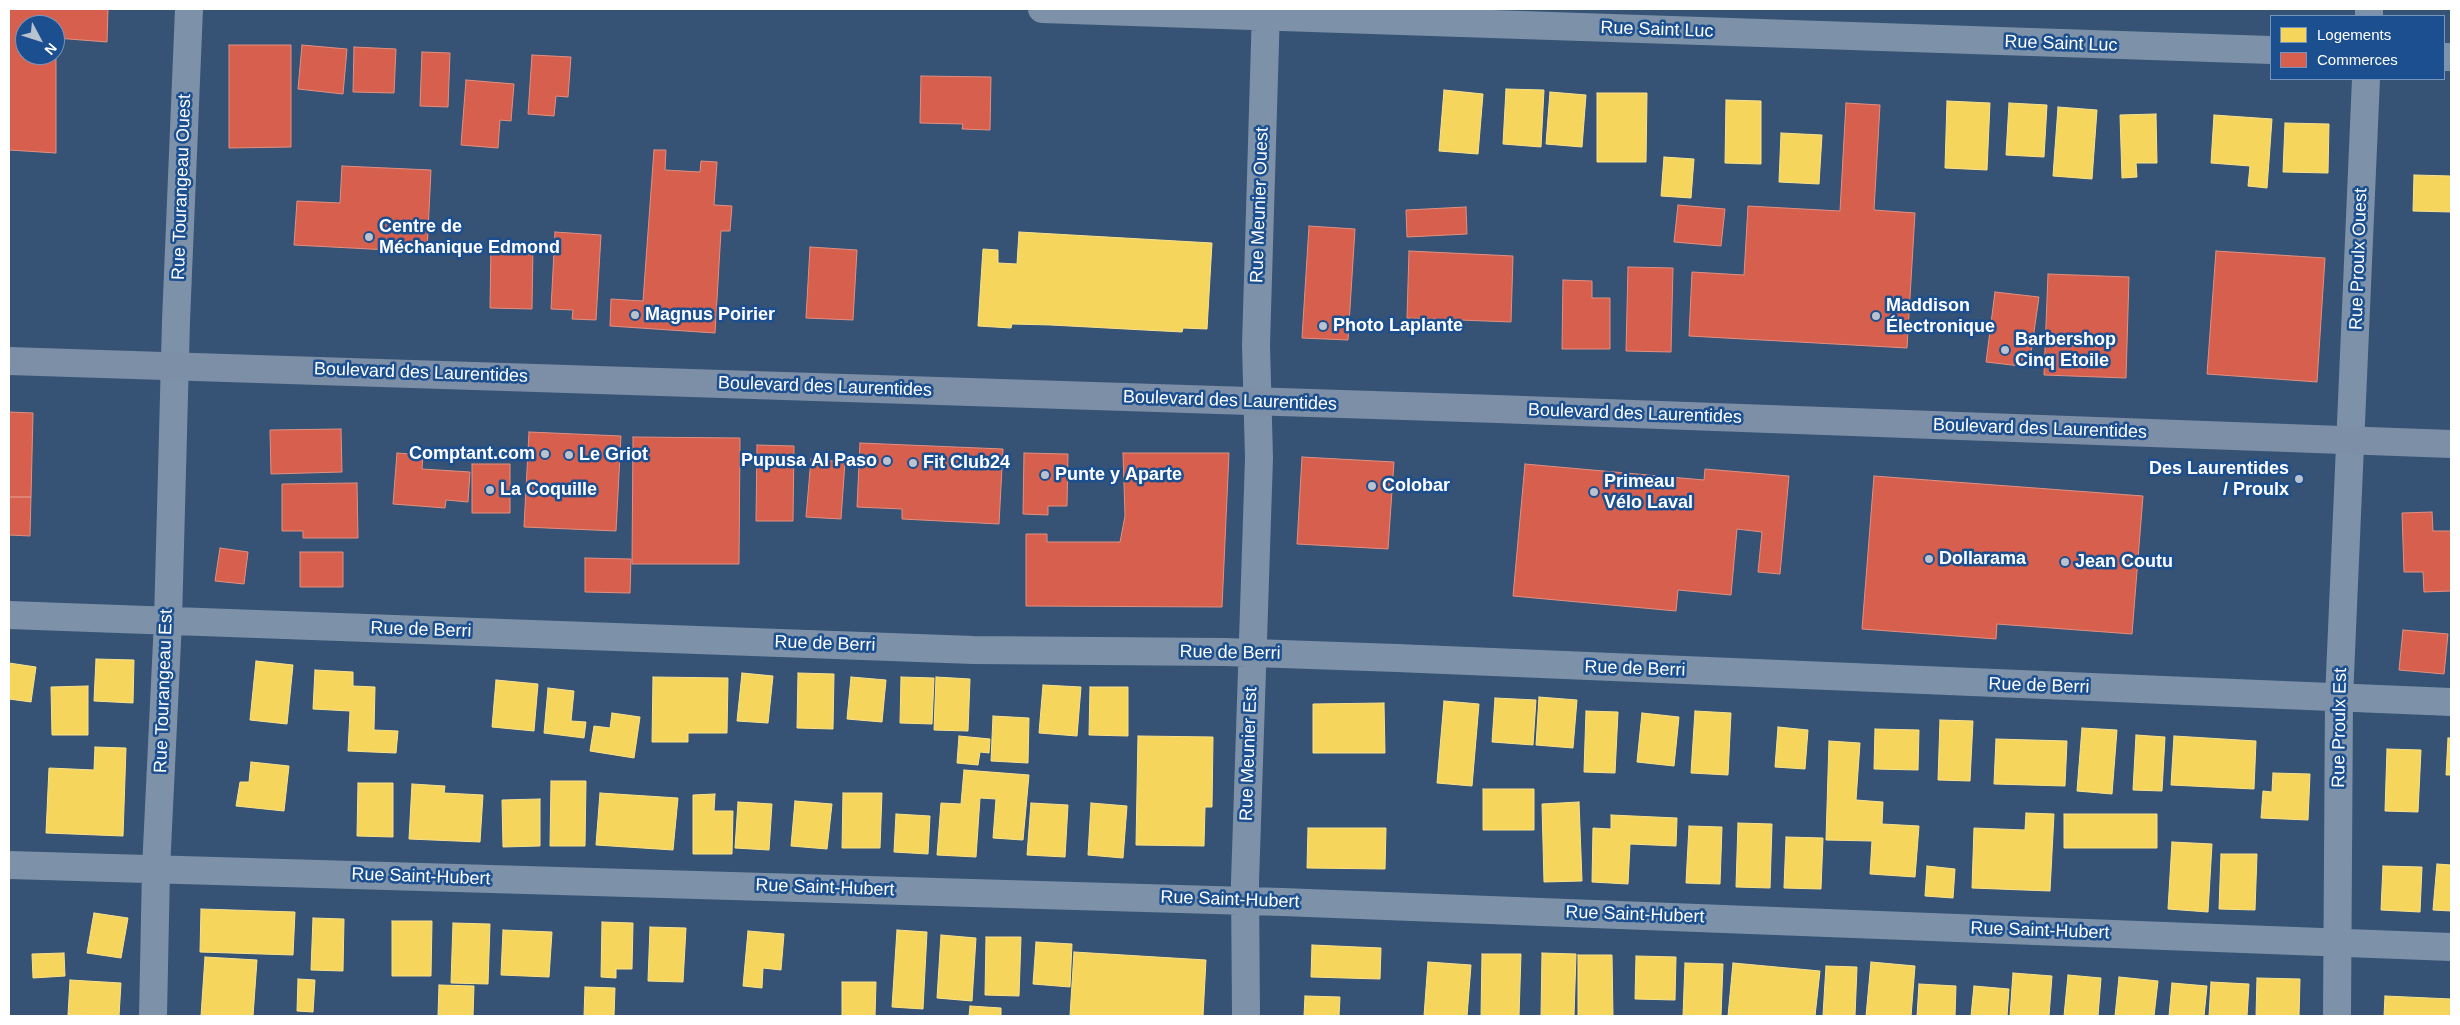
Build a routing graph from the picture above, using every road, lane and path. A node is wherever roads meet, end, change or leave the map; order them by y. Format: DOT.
graph roads {
  1 [pos="189,9"];
  2 [pos="1042,9"];
  3 [pos="1266,13"];
  4 [pos="2270,50"];
  5 [pos="2366,80"];
  6 [pos="9,361"];
  7 [pos="176,365"];
  8 [pos="1257,402"];
  9 [pos="2352,439"];
  10 [pos="2451,444"];
  11 [pos="9,616"];
  12 [pos="168,621"];
  13 [pos="1251,654"];
  14 [pos="2339,698"];
  15 [pos="2451,702"];
  16 [pos="9,865"];
  17 [pos="156,869"];
  18 [pos="1245,901"];
  19 [pos="2338,943"];
  20 [pos="2451,947"];
  21 [pos="153,1016"];
  22 [pos="1246,1016"];
  23 [pos="2336,1016"];
  1 -- 7 [label="street, Rue Tourangeau Ouest"];
  2 -- 3 [label="street, Rue Saint Luc"];
  3 -- 4 [label="street, Rue Saint Luc"];
  3 -- 8 [label="street, Rue Meunier Ouest"];
  5 -- 9 [label="street, Rue Proulx Ouest"];
  6 -- 7 [label="main road, Boulevard des Laurentides"];
  7 -- 8 [label="main road, Boulevard des Laurentides"];
  7 -- 12 [label="street, Rue Tourangeau Est"];
  8 -- 9 [label="main road, Boulevard des Laurentides"];
  8 -- 13 [label="street, Rue Meunier Est"];
  9 -- 10 [label="main road, Boulevard des Laurentides"];
  9 -- 14 [label="street, Rue Proulx Est"];
  11 -- 12 [label="street, Rue de Berri"];
  12 -- 13 [label="street, Rue de Berri"];
  12 -- 17 [label="street, Rue Tourangeau Est"];
  13 -- 14 [label="street, Rue de Berri"];
  13 -- 18 [label="street, Rue Meunier Est"];
  14 -- 15 [label="street, Rue de Berri"];
  14 -- 19 [label="street, Rue Proulx Est"];
  16 -- 17 [label="street, Rue Saint-Hubert"];
  17 -- 18 [label="street, Rue Saint-Hubert"];
  17 -- 21 [label="street, Rue Tourangeau Est"];
  18 -- 19 [label="street, Rue Saint-Hubert"];
  18 -- 22 [label="street, Rue Meunier Est"];
  19 -- 20 [label="street, Rue Saint-Hubert"];
  19 -- 23 [label="street, Rue Proulx Est"];
}
